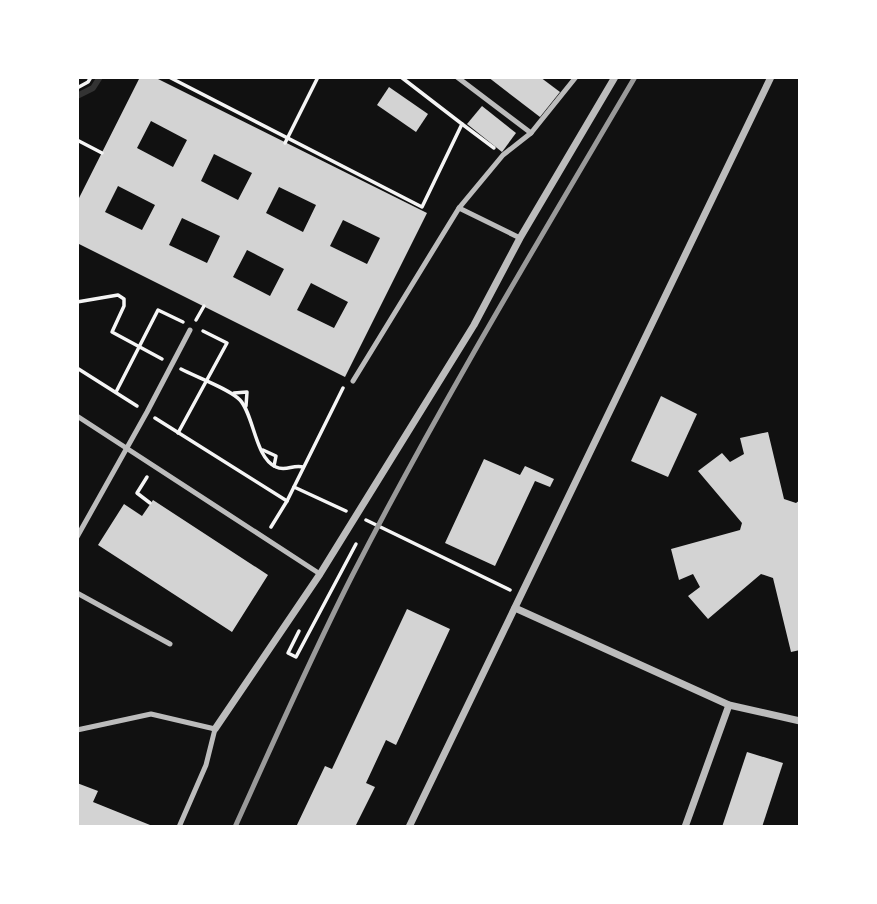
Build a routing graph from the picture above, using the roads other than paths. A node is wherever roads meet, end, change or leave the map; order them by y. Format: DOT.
graph roads {
  1 [pos="457,77"];
  2 [pos="576,77"];
  3 [pos="615,77"];
  4 [pos="771,77"];
  5 [pos="531,133"];
  6 [pos="459,208"];
  7 [pos="520,238"];
  8 [pos="191,328"];
  9 [pos="353,381"];
  10 [pos="77,416"];
  11 [pos="127,448"];
  12 [pos="77,537"];
  13 [pos="320,573"];
  14 [pos="77,593"];
  15 [pos="516,608"];
  16 [pos="170,644"];
  17 [pos="729,705"];
  18 [pos="800,721"];
  19 [pos="215,729"];
  20 [pos="77,730"];
  21 [pos="179,827"];
  22 [pos="409,827"];
  23 [pos="685,827"];
  1 -- 5 [label="lane"];
  2 -- 5 [label="lane"];
  3 -- 7 [label="street"];
  4 -- 15 [label="street"];
  5 -- 6 [label="lane"];
  6 -- 7 [label="lane"];
  6 -- 9 [label="lane"];
  7 -- 13 [label="street"];
  8 -- 11 [label="lane"];
  10 -- 11 [label="lane"];
  11 -- 12 [label="lane"];
  11 -- 13 [label="lane"];
  13 -- 19 [label="street"];
  14 -- 16 [label="lane"];
  15 -- 17 [label="street"];
  15 -- 22 [label="street"];
  17 -- 18 [label="street"];
  17 -- 23 [label="street"];
  19 -- 20 [label="lane"];
  19 -- 21 [label="lane"];
}
